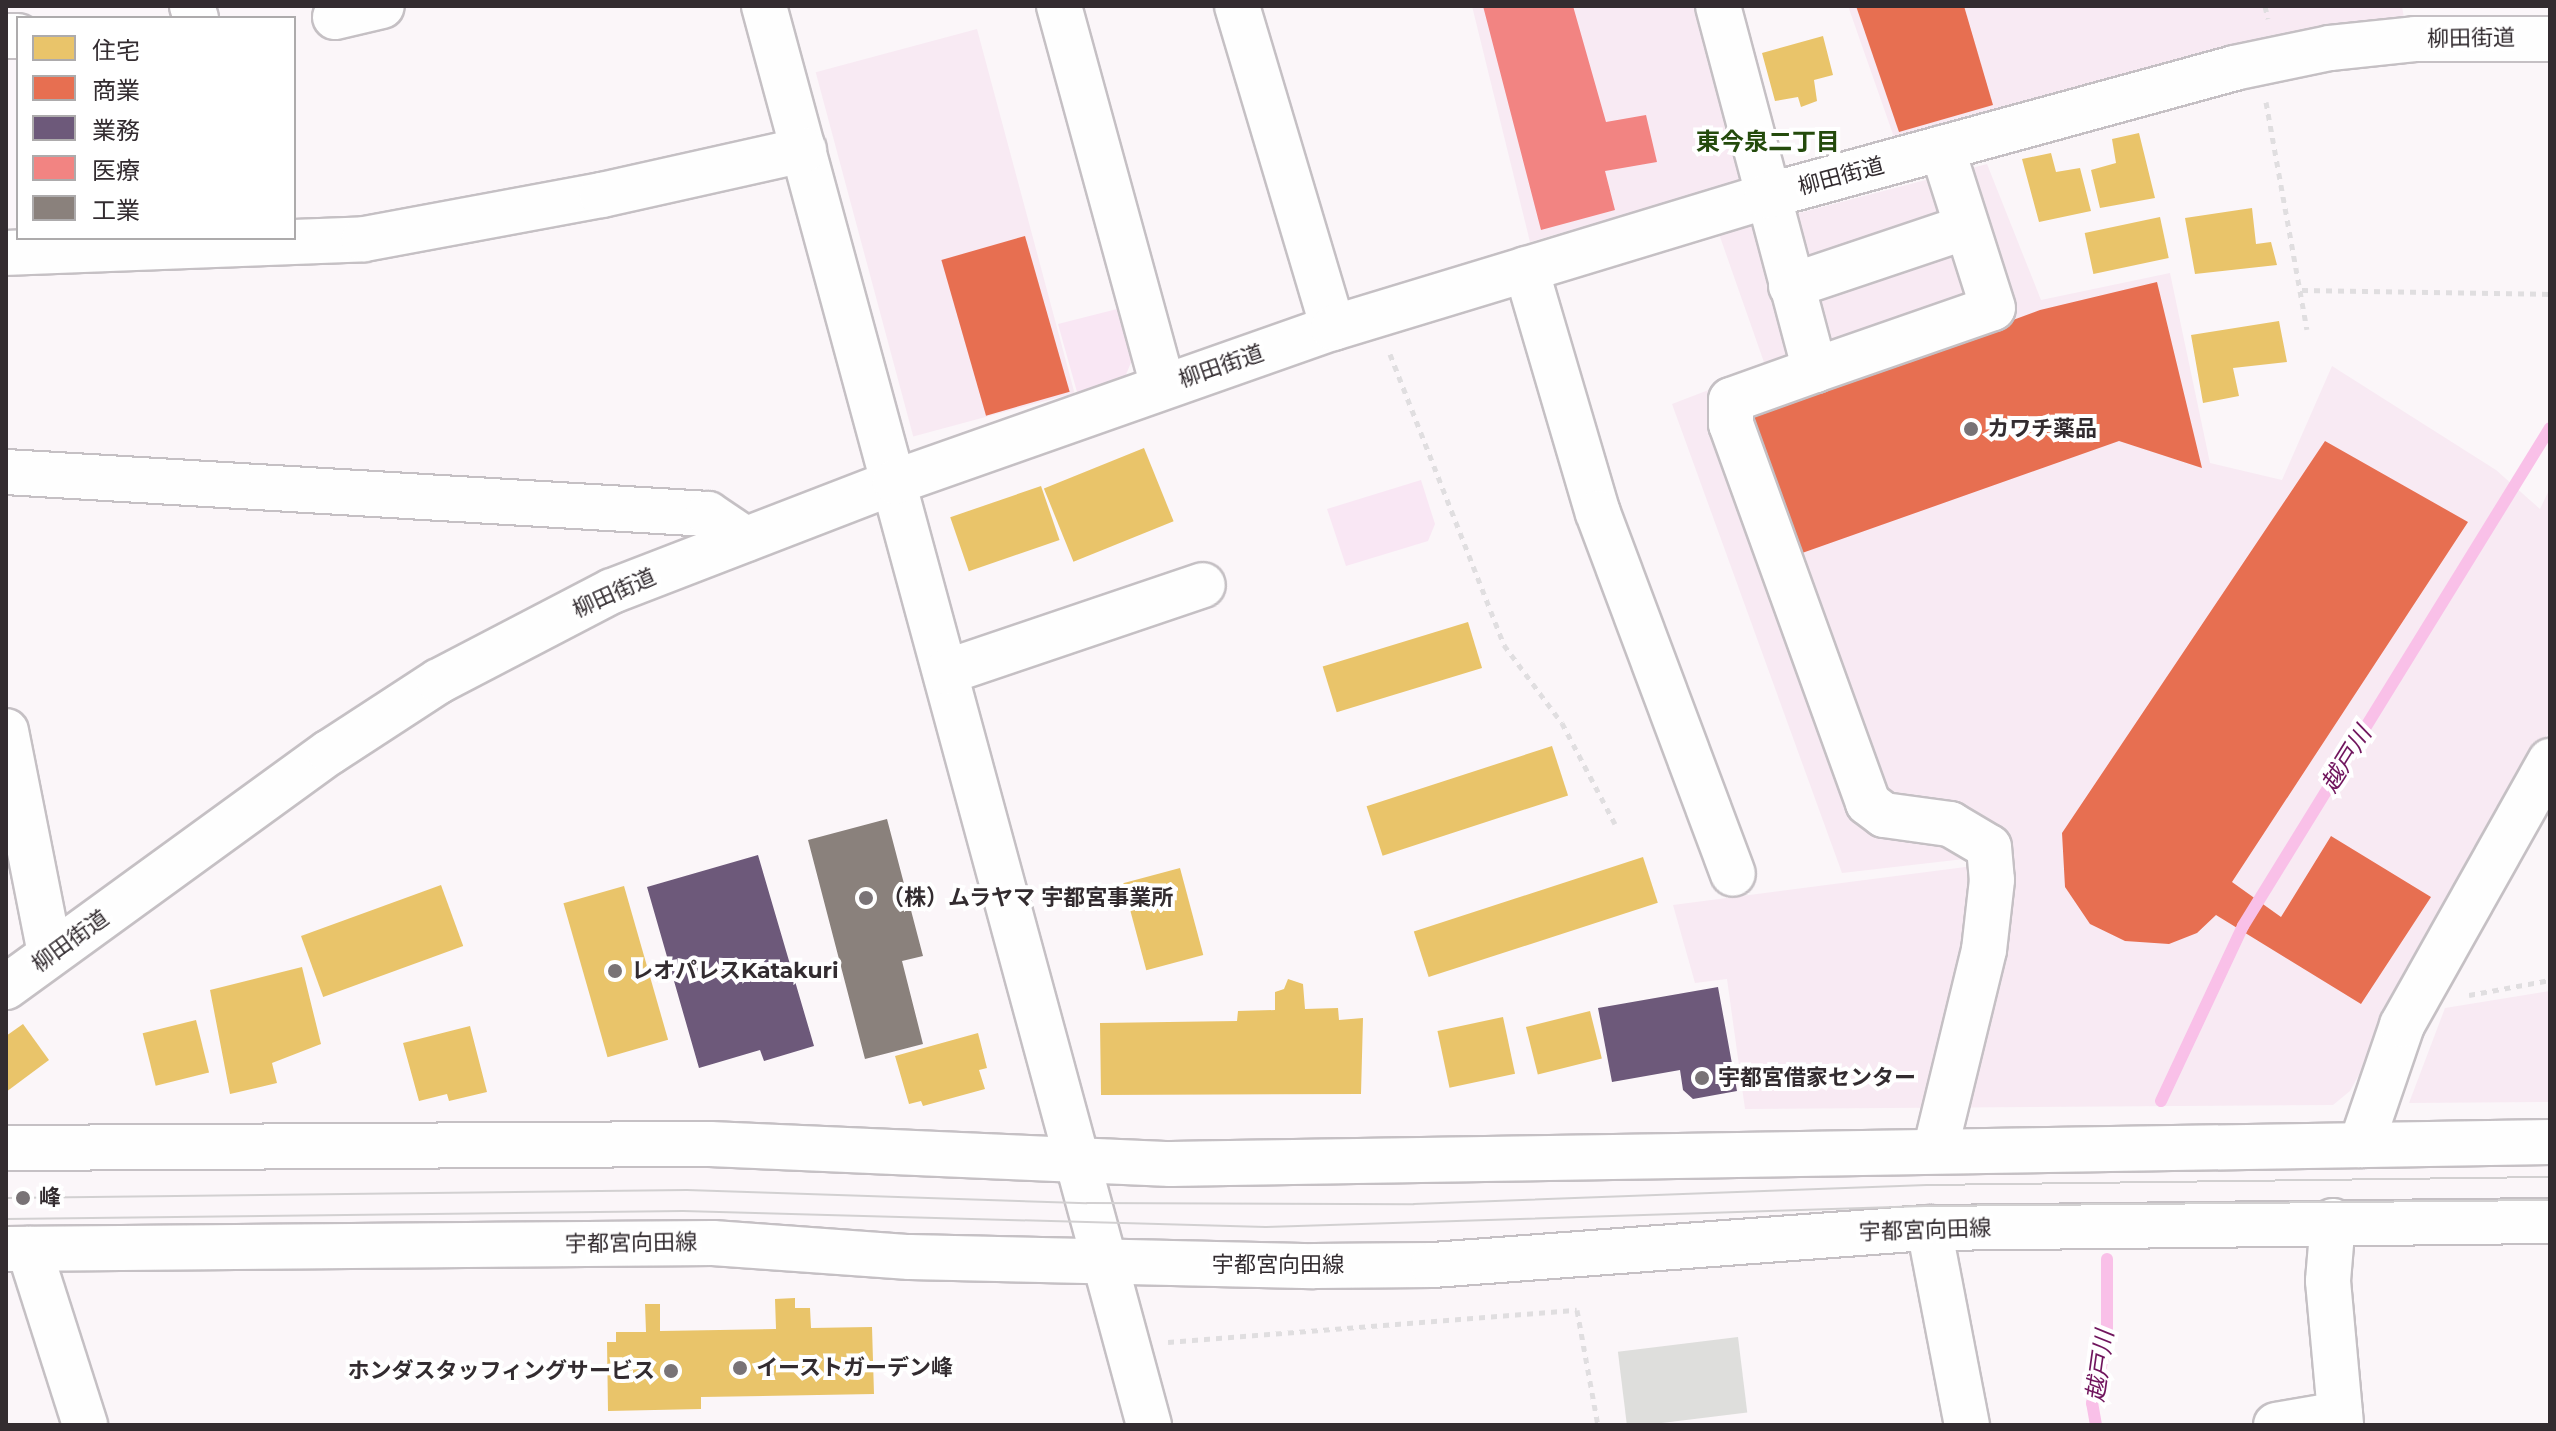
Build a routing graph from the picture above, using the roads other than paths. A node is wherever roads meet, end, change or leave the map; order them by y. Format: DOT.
graph roads {
  1 [pos="382,6"];
  2 [pos="764,6"];
  3 [pos="1059,6"];
  4 [pos="1237,6"];
  5 [pos="1718,6"];
  6 [pos="335,17"];
  7 [pos="2411,22"];
  8 [pos="2541,28"];
  9 [pos="1942,148"];
  10 [pos="804,150"];
  11 [pos="1767,196"];
  12 [pos="1966,227"];
  13 [pos="254,242"];
  14 [pos="6,253"];
  15 [pos="1526,269"];
  16 [pos="1791,286"];
  17 [pos="1333,328"];
  18 [pos="1815,370"];
  19 [pos="1163,386"];
  20 [pos="6,472"];
  21 [pos="895,482"];
  22 [pos="745,539"];
  23 [pos="1203,585"];
  24 [pos="946,672"];
  25 [pos="6,731"];
  26 [pos="2550,761"];
  27 [pos="1733,874"];
  28 [pos="50,954"];
  29 [pos="6,987"];
  30 [pos="2550,1142"];
  31 [pos="2361,1145"];
  32 [pos="6,1148"];
  33 [pos="1935,1151"];
  34 [pos="1076,1164"];
  35 [pos="2333,1221"];
  36 [pos="2550,1221"];
  37 [pos="1929,1228"];
  38 [pos="17,1249"];
  39 [pos="1104,1264"];
  40 [pos="2340,1420"];
  41 [pos="85,1425"];
  42 [pos="1149,1425"];
  43 [pos="1967,1425"];
  44 [pos="2276,1425"];
  1 -- 6 [label="street"];
  2 -- 10 [label="street"];
  3 -- 19 [label="street"];
  4 -- 17 [label="street"];
  5 -- 11 [label="street"];
  7 -- 8 [label="street, 柳田街道"];
  7 -- 9 [label="street, 柳田街道"];
  9 -- 11 [label="street, 柳田街道"];
  9 -- 12 [label="street"];
  10 -- 13 [label="street"];
  10 -- 21 [label="street"];
  11 -- 15 [label="street, 柳田街道"];
  11 -- 16 [label="street"];
  12 -- 16 [label="street"];
  12 -- 18 [label="street"];
  13 -- 14 [label="street"];
  15 -- 17 [label="street, 柳田街道"];
  15 -- 27 [label="street"];
  16 -- 18 [label="street"];
  17 -- 19 [label="street, 柳田街道"];
  18 -- 33 [label="street"];
  19 -- 21 [label="street, 柳田街道"];
  20 -- 22 [label="street"];
  21 -- 22 [label="street, 柳田街道"];
  21 -- 24 [label="street"];
  22 -- 28 [label="street, 柳田街道"];
  23 -- 24 [label="street"];
  24 -- 34 [label="street"];
  25 -- 28 [label="street"];
  26 -- 31 [label="street"];
  28 -- 29 [label="street, 柳田街道"];
  30 -- 31 [label="street"];
  31 -- 33 [label="street"];
  32 -- 34 [label="street"];
  33 -- 34 [label="street"];
  34 -- 39 [label="street"];
  35 -- 36 [label="street, 宇都宮向田線"];
  35 -- 37 [label="street, 宇都宮向田線"];
  35 -- 40 [label="street"];
  37 -- 39 [label="street, 宇都宮向田線"];
  37 -- 43 [label="street"];
  38 -- 39 [label="street, 宇都宮向田線"];
  38 -- 41 [label="street"];
  39 -- 42 [label="street"];
  40 -- 44 [label="street"];
}
